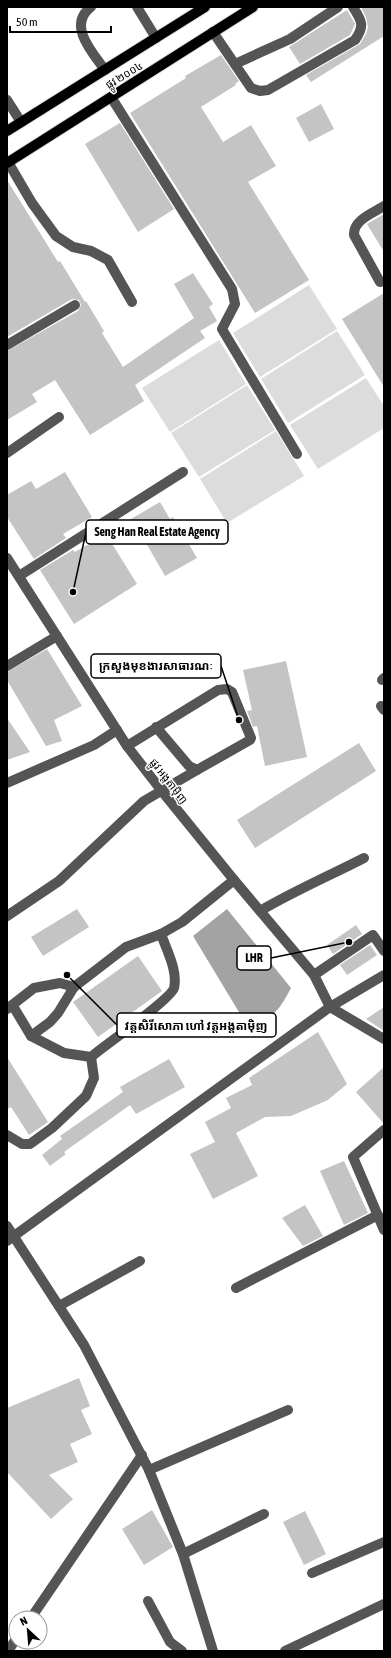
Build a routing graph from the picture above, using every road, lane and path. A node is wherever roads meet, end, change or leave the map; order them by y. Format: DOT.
graph roads {
  1 [pos="92,7"];
  2 [pos="137,7"];
  3 [pos="205,7"];
  4 [pos="253,7"];
  5 [pos="338,7"];
  6 [pos="353,7"];
  7 [pos="213,32"];
  8 [pos="156,38"];
  9 [pos="235,64"];
  10 [pos="104,70"];
  11 [pos="111,97"];
  12 [pos="7,100"];
  13 [pos="21,122"];
  14 [pos="7,131"];
  15 [pos="7,163"];
  16 [pos="384,206"];
  17 [pos="380,282"];
  18 [pos="132,302"];
  19 [pos="75,305"];
  20 [pos="7,345"];
  21 [pos="59,417"];
  22 [pos="7,453"];
  23 [pos="297,454"];
  24 [pos="182,472"];
  25 [pos="7,558"];
  26 [pos="19,576"];
  27 [pos="57,636"];
  28 [pos="7,666"];
  29 [pos="156,728"];
  30 [pos="117,730"];
  31 [pos="127,746"];
  32 [pos="197,770"];
  33 [pos="7,783"];
  34 [pos="161,790"];
  35 [pos="364,858"];
  36 [pos="234,880"];
  37 [pos="260,911"];
  38 [pos="7,916"];
  39 [pos="161,934"];
  40 [pos="384,951"];
  41 [pos="314,975"];
  42 [pos="384,975"];
  43 [pos="74,987"];
  44 [pos="10,1007"];
  45 [pos="330,1007"];
  46 [pos="31,1036"];
  47 [pos="384,1040"];
  48 [pos="91,1056"];
  49 [pos="384,1130"];
  50 [pos="7,1135"];
  51 [pos="378,1215"];
  52 [pos="7,1226"];
  53 [pos="384,1230"];
  54 [pos="10,1238"];
  55 [pos="140,1261"];
  56 [pos="236,1288"];
  57 [pos="59,1306"];
  58 [pos="288,1410"];
  59 [pos="142,1455"];
  60 [pos="149,1470"];
  61 [pos="264,1514"];
  62 [pos="384,1542"];
  63 [pos="183,1554"];
  64 [pos="312,1573"];
  65 [pos="148,1601"];
  66 [pos="384,1604"];
  67 [pos="36,1610"];
  68 [pos="182,1651"];
  69 [pos="213,1651"];
  70 [pos="285,1651"];
  1 -- 10 [label="street"];
  2 -- 8 [label="street"];
  3 -- 8 [label="main road, ផ្លូវ ២០០៤"];
  4 -- 7 [label="main road, ផ្លូវ ២០០៤"];
  5 -- 9 [label="street"];
  6 -- 9 [label="street"];
  7 -- 9 [label="street"];
  7 -- 11 [label="main road, ផ្លូវ ២០០៤"];
  8 -- 10 [label="main road, ផ្លូវ ២០០៤"];
  10 -- 13 [label="main road, ផ្លូវ ២០០៤"];
  11 -- 15 [label="main road, ផ្លូវ ២០០៤"];
  11 -- 23 [label="street"];
  12 -- 13 [label="street"];
  13 -- 14 [label="main road, ផ្លូវ ២០០៤"];
  15 -- 18 [label="street"];
  16 -- 17 [label="street"];
  19 -- 20 [label="street"];
  21 -- 22 [label="street"];
  24 -- 26 [label="street"];
  25 -- 26 [label="street, ផ្លូវ អង្តតាម៉ិញ"];
  26 -- 27 [label="street, ផ្លូវ អង្តតាម៉ិញ"];
  27 -- 28 [label="street"];
  27 -- 30 [label="street, ផ្លូវ អង្តតាម៉ិញ"];
  29 -- 31 [label="street"];
  29 -- 32 [label="street"];
  29 -- 32 [label="street"];
  30 -- 31 [label="street, ផ្លូវ អង្តតាម៉ិញ"];
  30 -- 33 [label="street"];
  31 -- 34 [label="street, ផ្លូវ អង្តតាម៉ិញ"];
  32 -- 34 [label="street"];
  34 -- 36 [label="street, ផ្លូវ អង្តតាម៉ិញ"];
  34 -- 38 [label="street"];
  35 -- 37 [label="street"];
  36 -- 37 [label="street, ផ្លូវ អង្តតាម៉ិញ"];
  36 -- 39 [label="street"];
  37 -- 41 [label="street, ផ្លូវ អង្តតាម៉ិញ"];
  39 -- 43 [label="street"];
  39 -- 48 [label="street"];
  40 -- 41 [label="street"];
  41 -- 45 [label="street, ផ្លូវ អង្តតាម៉ិញ"];
  42 -- 45 [label="street"];
  43 -- 44 [label="street"];
  43 -- 46 [label="street"];
  44 -- 46 [label="street"];
  45 -- 47 [label="street"];
  45 -- 54 [label="street"];
  46 -- 48 [label="street"];
  48 -- 50 [label="street"];
  49 -- 51 [label="street"];
  51 -- 53 [label="street"];
  51 -- 56 [label="street"];
  52 -- 54 [label="street"];
  54 -- 57 [label="street"];
  55 -- 57 [label="street"];
  57 -- 59 [label="street"];
  58 -- 60 [label="street"];
  59 -- 60 [label="street"];
  59 -- 67 [label="street"];
  60 -- 63 [label="street"];
  61 -- 63 [label="street"];
  62 -- 64 [label="street"];
  63 -- 69 [label="street"];
  65 -- 68 [label="street"];
  66 -- 70 [label="street"];
}
